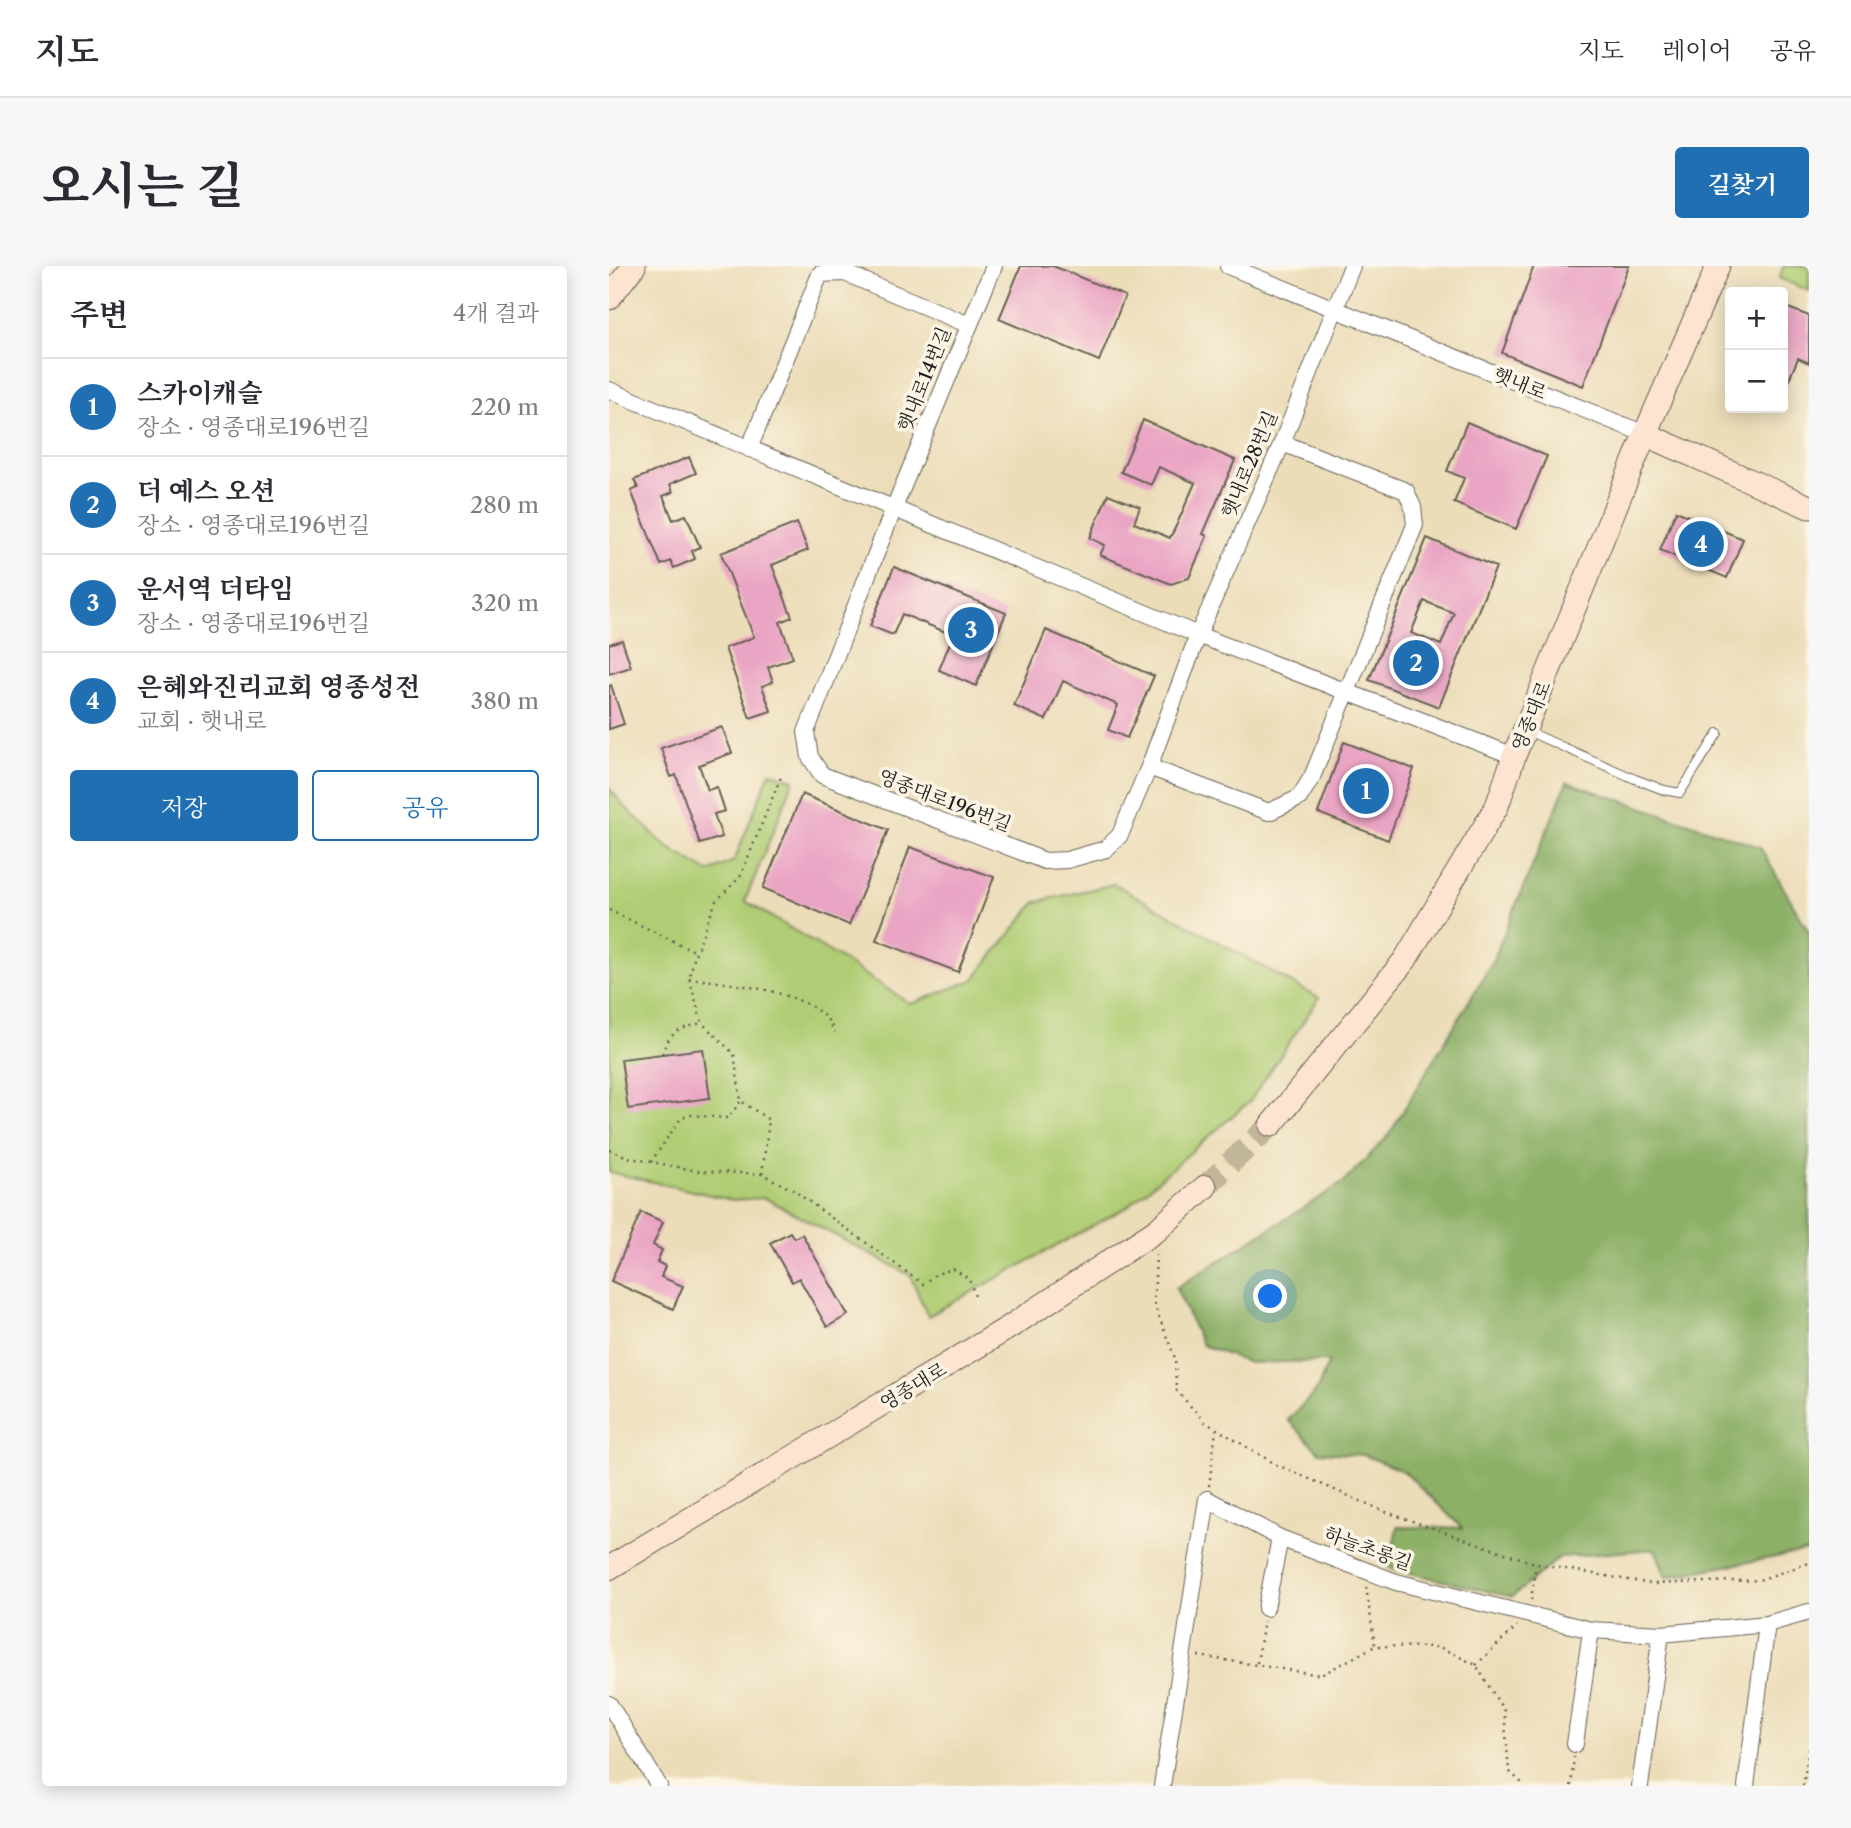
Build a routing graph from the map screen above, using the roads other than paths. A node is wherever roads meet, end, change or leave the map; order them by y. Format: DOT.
graph roads {
  1 [pos="633,266"];
  2 [pos="994,266"];
  3 [pos="1228,266"];
  4 [pos="1352,266"];
  5 [pos="1718,266"];
  6 [pos="609,298"];
  7 [pos="1335,308"];
  8 [pos="969,326"];
  9 [pos="609,390"];
  10 [pos="1645,434"];
  11 [pos="1282,443"];
  12 [pos="749,449"];
  13 [pos="1809,507"];
  14 [pos="894,508"];
  15 [pos="1198,635"];
  16 [pos="1347,693"];
  17 [pos="1525,730"];
  18 [pos="1718,733"];
  19 [pos="1514,756"];
  20 [pos="1149,767"];
  21 [pos="1271,1125"];
  22 [pos="1205,1187"];
  23 [pos="1280,1538"];
  24 [pos="609,1568"];
  25 [pos="1266,1608"];
  26 [pos="1809,1612"];
  27 [pos="1767,1624"];
  28 [pos="1591,1630"];
  29 [pos="1661,1634"];
  30 [pos="609,1704"];
  31 [pos="1575,1744"];
  32 [pos="659,1786"];
  33 [pos="1163,1786"];
  34 [pos="1640,1786"];
  35 [pos="1747,1786"];
  1 -- 6 [label="main road"];
  2 -- 8 [label="street, 햇내로14번길"];
  3 -- 7 [label="street, 햇내로"];
  4 -- 7 [label="street, 햇내로28번길"];
  5 -- 10 [label="main road, 영종대로"];
  7 -- 10 [label="street, 햇내로"];
  7 -- 11 [label="street, 햇내로28번길"];
  8 -- 12 [label="street"];
  8 -- 14 [label="street, 햇내로14번길"];
  9 -- 12 [label="street"];
  10 -- 13 [label="main road, 햇내로"];
  10 -- 17 [label="main road, 영종대로"];
  11 -- 15 [label="street, 햇내로28번길"];
  11 -- 16 [label="street"];
  12 -- 14 [label="street"];
  14 -- 15 [label="street"];
  14 -- 20 [label="street, 영종대로196번길"];
  15 -- 16 [label="street"];
  15 -- 20 [label="street, 영종대로196번길"];
  16 -- 19 [label="street"];
  16 -- 20 [label="street"];
  17 -- 18 [label="lane"];
  17 -- 19 [label="main road, 영종대로"];
  19 -- 21 [label="main road, 영종대로"];
  22 -- 24 [label="main road, 영종대로"];
  23 -- 25 [label="street"];
  23 -- 28 [label="street, 하늘초롱길"];
  23 -- 33 [label="street, 하늘초롱길"];
  26 -- 27 [label="street, 하늘초롱길"];
  27 -- 29 [label="street, 하늘초롱길"];
  27 -- 35 [label="street"];
  28 -- 29 [label="street, 하늘초롱길"];
  28 -- 31 [label="street"];
  29 -- 34 [label="street"];
  30 -- 32 [label="street"];
}
